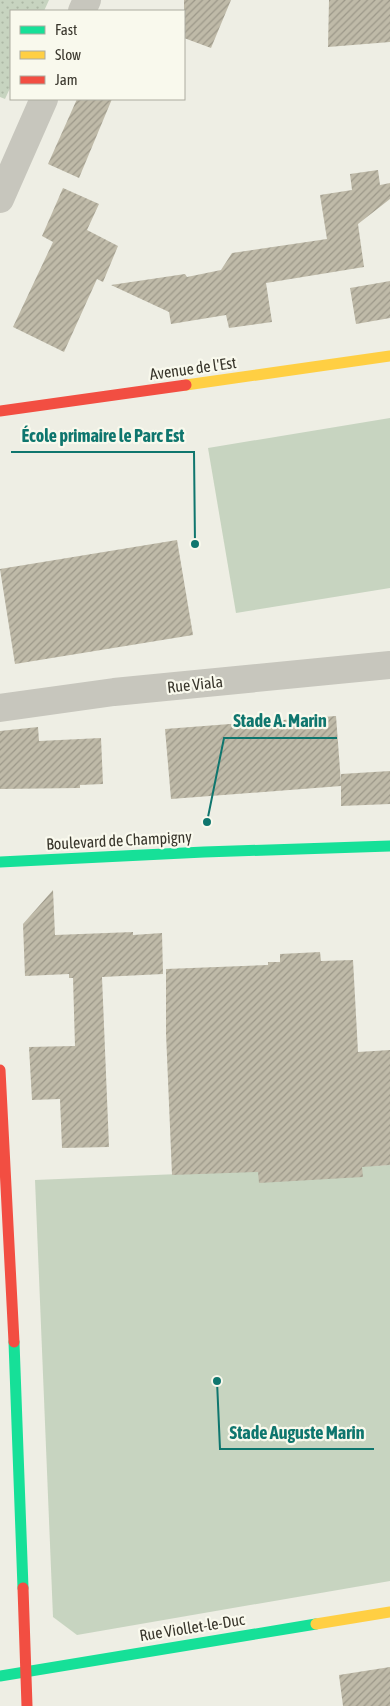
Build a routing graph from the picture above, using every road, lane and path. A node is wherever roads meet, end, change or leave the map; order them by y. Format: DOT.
graph roads {
  1 [pos="44,100"];
  2 [pos="0,200"];
  3 [pos="390,356"];
  4 [pos="0,412"];
  5 [pos="390,664"];
  6 [pos="0,708"];
  7 [pos="390,846"];
  8 [pos="0,862"];
  9 [pos="0,1070"];
  10 [pos="7,1310"];
  11 [pos="390,1612"];
  12 [pos="26,1670"];
  13 [pos="0,1676"];
  14 [pos="27,1706"];
  1 -- 2 [label="street"];
  3 -- 4 [label="street, Avenue de l'Est"];
  5 -- 6 [label="street, Rue Viala"];
  7 -- 8 [label="street, Boulevard de Champigny"];
  9 -- 10 [label="street"];
  10 -- 12 [label="street"];
  11 -- 12 [label="street, Rue Viollet-le-Duc"];
  12 -- 13 [label="street, Rue Viollet-le-Duc"];
  12 -- 14 [label="street"];
}
